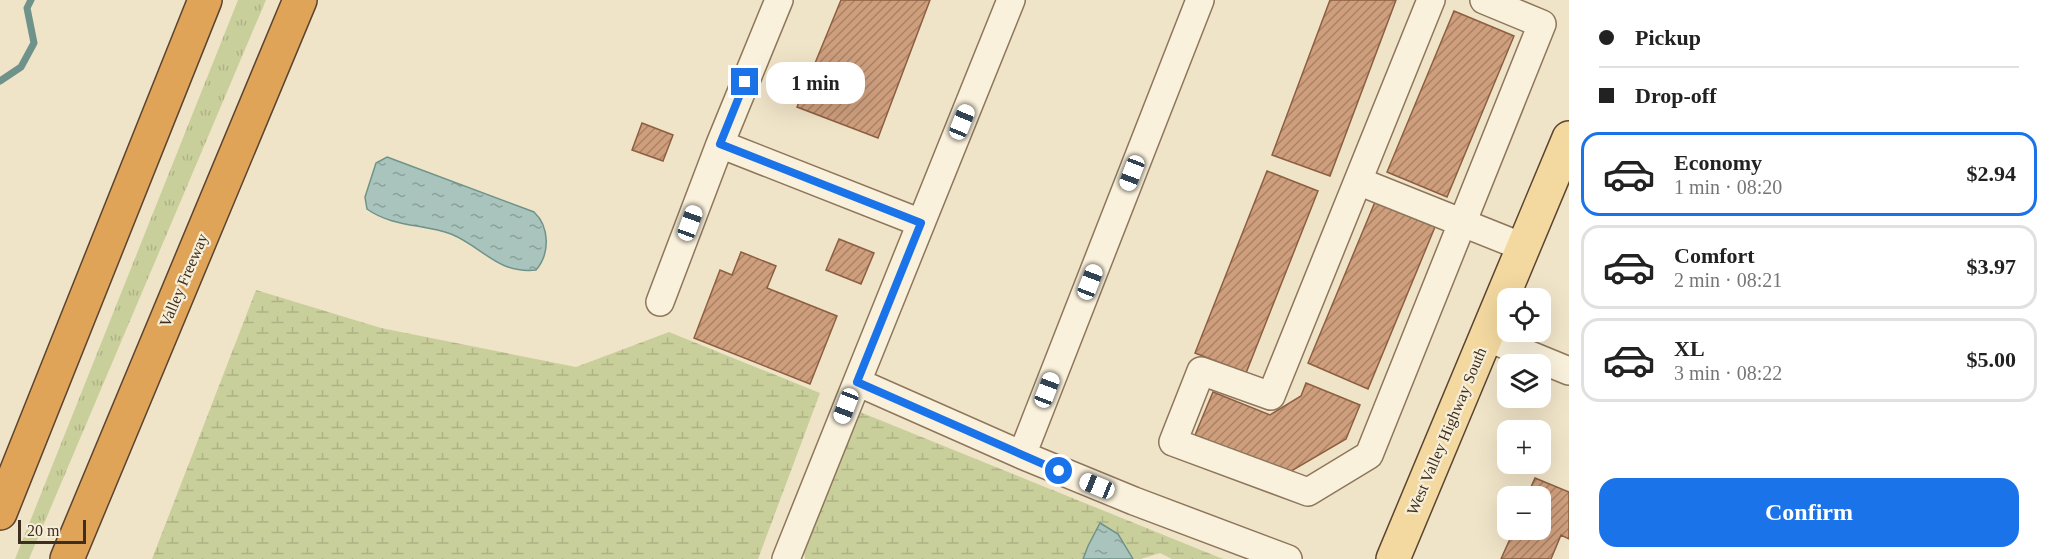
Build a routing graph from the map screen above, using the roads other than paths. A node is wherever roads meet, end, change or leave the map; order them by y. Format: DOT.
graph roads {
  1 [pos="205,0"];
  2 [pos="300,0"];
  3 [pos="779,0"];
  4 [pos="1011,0"];
  5 [pos="1200,0"];
  6 [pos="1431,0"];
  7 [pos="1484,0"];
  8 [pos="1569,138"];
  9 [pos="720,144"];
  10 [pos="1358,181"];
  11 [pos="921,223"];
  12 [pos="1462,223"];
  13 [pos="1523,248"];
  14 [pos="660,302"];
  15 [pos="1486,337"];
  16 [pos="1569,371"];
  17 [pos="857,382"];
  18 [pos="1022,455"];
  19 [pos="0,513"];
  20 [pos="67,559"];
  21 [pos="786,559"];
  22 [pos="1288,559"];
  23 [pos="1393,559"];
  1 -- 19 [label="highway"];
  2 -- 20 [label="highway, Valley Freeway"];
  3 -- 9 [label="lane"];
  4 -- 11 [label="lane"];
  5 -- 18 [label="lane"];
  6 -- 10 [label="lane"];
  7 -- 12 [label="lane"];
  8 -- 13 [label="main road, West Valley Highway South"];
  9 -- 11 [label="lane"];
  9 -- 14 [label="lane"];
  10 -- 12 [label="lane"];
  10 -- 12 [label="lane"];
  11 -- 17 [label="lane"];
  12 -- 13 [label="lane"];
  13 -- 15 [label="main road, West Valley Highway South"];
  15 -- 16 [label="lane"];
  15 -- 23 [label="main road, West Valley Highway South"];
  17 -- 18 [label="lane"];
  17 -- 21 [label="lane"];
  18 -- 22 [label="lane"];
}
